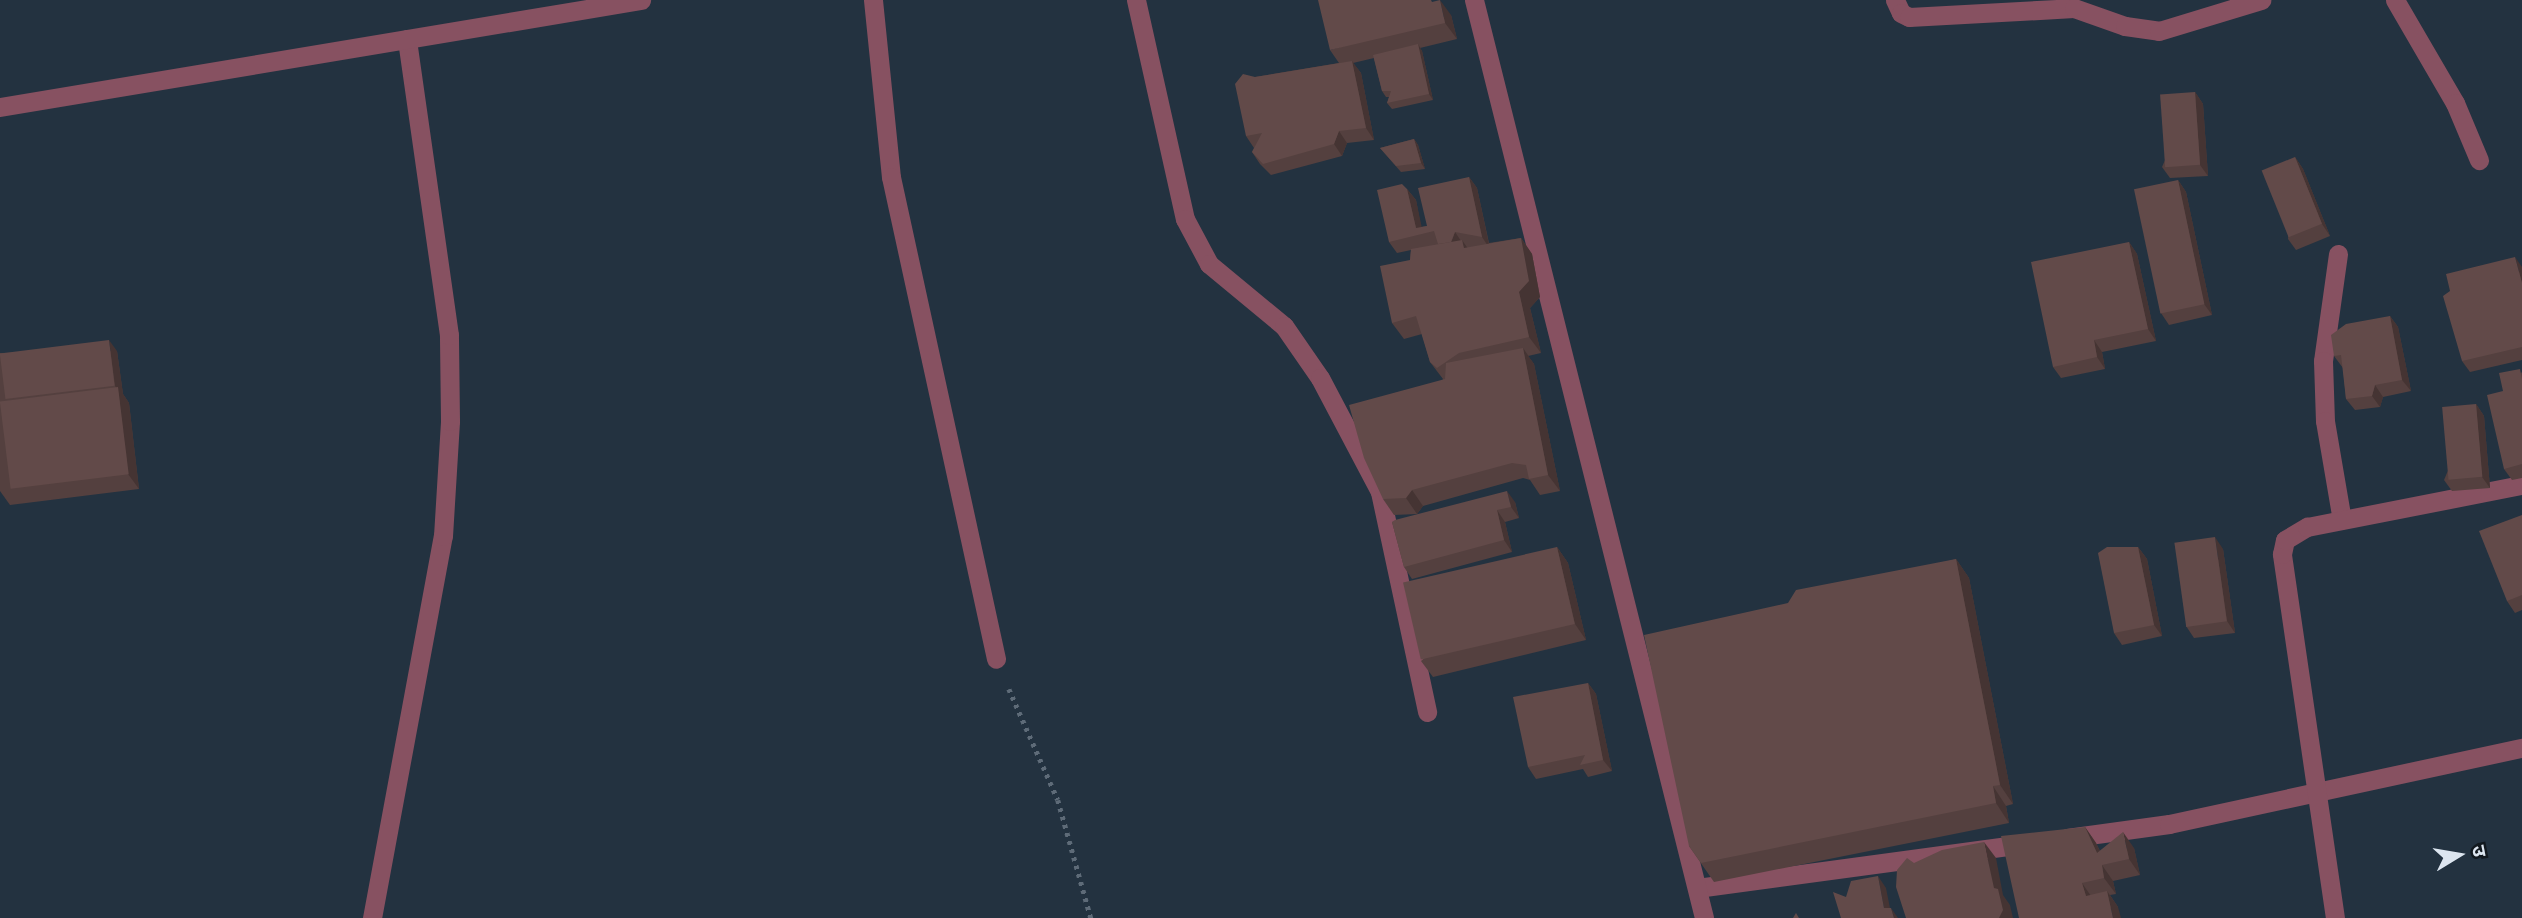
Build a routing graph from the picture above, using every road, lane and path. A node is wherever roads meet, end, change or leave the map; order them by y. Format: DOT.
graph roads {
  1 [pos="641,0"];
  2 [pos="873,0"];
  3 [pos="1136,0"];
  4 [pos="1474,0"];
  5 [pos="1895,0"];
  6 [pos="2261,0"];
  7 [pos="2395,0"];
  8 [pos="407,39"];
  9 [pos="0,107"];
  10 [pos="2479,160"];
  11 [pos="2338,254"];
  12 [pos="2522,485"];
  13 [pos="2343,520"];
  14 [pos="996,659"];
  15 [pos="1427,712"];
  16 [pos="2522,748"];
  17 [pos="2318,792"];
  18 [pos="1697,888"];
  19 [pos="372,918"];
  20 [pos="1091,918"];
  21 [pos="1704,918"];
  22 [pos="2335,918"];
  1 -- 8 [label="street"];
  2 -- 14 [label="street"];
  3 -- 15 [label="street"];
  4 -- 18 [label="street"];
  5 -- 6 [label="street"];
  7 -- 10 [label="street"];
  8 -- 9 [label="street"];
  8 -- 19 [label="street"];
  11 -- 13 [label="street"];
  12 -- 13 [label="street"];
  13 -- 17 [label="street"];
  14 -- 20 [label="path"];
  16 -- 17 [label="street"];
  17 -- 18 [label="street"];
  17 -- 22 [label="street"];
  18 -- 21 [label="street"];
}
